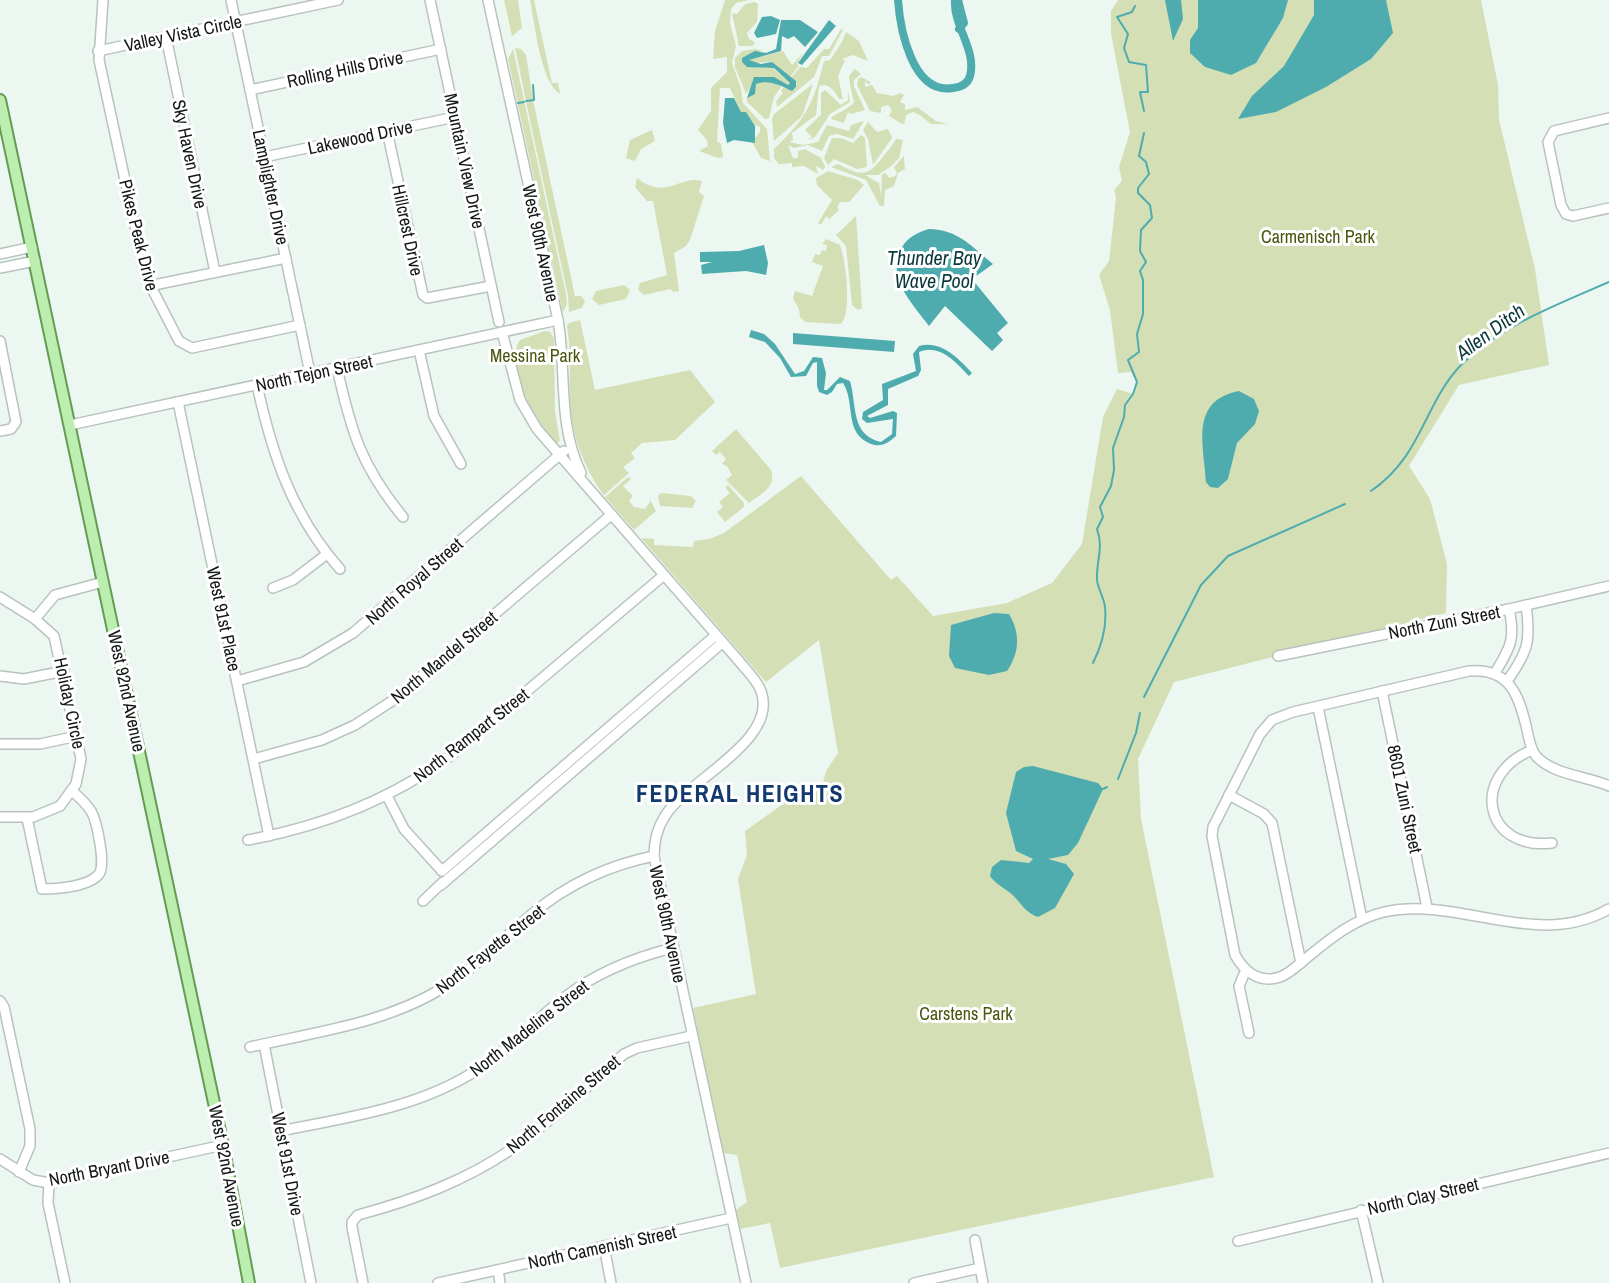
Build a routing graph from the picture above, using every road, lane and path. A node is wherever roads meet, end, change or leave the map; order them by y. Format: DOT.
graph roads {
  1 [pos="104,0"];
  2 [pos="231,0"];
  3 [pos="338,0"];
  4 [pos="430,0"];
  5 [pos="488,0"];
  6 [pos="236,22"];
  7 [pos="165,37"];
  8 [pos="441,49"];
  9 [pos="98,51"];
  10 [pos="250,90"];
  11 [pos="0,100"];
  12 [pos="455,117"];
  13 [pos="1609,118"];
  14 [pos="387,131"];
  15 [pos="264,157"];
  16 [pos="1609,208"];
  17 [pos="32,247"];
  18 [pos="0,254"];
  19 [pos="286,258"];
  20 [pos="35,261"];
  21 [pos="0,268"];
  22 [pos="215,272"];
  23 [pos="149,286"];
  24 [pos="492,286"];
  25 [pos="558,320"];
  26 [pos="499,322"];
  27 [pos="300,325"];
  28 [pos="502,332"];
  29 [pos="0,341"];
  30 [pos="418,350"];
  31 [pos="337,368"];
  32 [pos="310,374"];
  33 [pos="257,385"];
  34 [pos="178,402"];
  35 [pos="69,425"];
  36 [pos="0,431"];
  37 [pos="570,446"];
  38 [pos="560,454"];
  39 [pos="460,464"];
  40 [pos="587,486"];
  41 [pos="611,515"];
  42 [pos="403,517"];
  43 [pos="327,554"];
  44 [pos="340,569"];
  45 [pos="664,575"];
  46 [pos="104,582"];
  47 [pos="1609,586"];
  48 [pos="273,588"];
  49 [pos="0,597"];
  50 [pos="1526,605"];
  51 [pos="1509,609"];
  52 [pos="35,619"];
  53 [pos="719,639"];
  54 [pos="1278,656"];
  55 [pos="64,671"];
  56 [pos="1495,673"];
  57 [pos="0,676"];
  58 [pos="237,681"];
  59 [pos="1507,681"];
  60 [pos="1382,691"];
  61 [pos="1318,707"];
  62 [pos="77,736"];
  63 [pos="0,744"];
  64 [pos="1532,750"];
  65 [pos="254,759"];
  66 [pos="1609,786"];
  67 [pos="72,791"];
  68 [pos="1229,795"];
  69 [pos="387,796"];
  70 [pos="528,804"];
  71 [pos="0,817"];
  72 [pos="27,818"];
  73 [pos="269,836"];
  74 [pos="248,840"];
  75 [pos="1552,843"];
  76 [pos="654,856"];
  77 [pos="442,871"];
  78 [pos="441,885"];
  79 [pos="423,902"];
  80 [pos="1427,907"];
  81 [pos="1609,909"];
  82 [pos="1362,919"];
  83 [pos="672,948"];
  84 [pos="1301,963"];
  85 [pos="1245,972"];
  86 [pos="0,1001"];
  87 [pos="1249,1034"];
  88 [pos="691,1036"];
  89 [pos="264,1044"];
  90 [pos="250,1047"];
  91 [pos="281,1131"];
  92 [pos="223,1145"];
  93 [pos="1609,1153"];
  94 [pos="0,1159"];
  95 [pos="19,1172"];
  96 [pos="49,1183"];
  97 [pos="1361,1210"];
  98 [pos="732,1218"];
  99 [pos="975,1240"];
  100 [pos="1238,1240"];
  101 [pos="604,1246"];
  102 [pos="980,1268"];
  103 [pos="498,1270"];
  104 [pos="65,1283"];
  105 [pos="249,1283"];
  106 [pos="311,1283"];
  107 [pos="363,1283"];
  108 [pos="438,1283"];
  109 [pos="500,1283"];
  110 [pos="611,1283"];
  111 [pos="746,1283"];
  112 [pos="914,1283"];
  113 [pos="983,1283"];
  114 [pos="1378,1283"];
  1 -- 9 [label="street, Pikes Peak Drive"];
  2 -- 6 [label="street, Lamplighter Drive"];
  3 -- 6 [label="street, Valley Vista Circle"];
  4 -- 8 [label="street, Mountain View Drive"];
  5 -- 25 [label="street, West 90th Avenue"];
  6 -- 7 [label="street, Valley Vista Circle"];
  6 -- 10 [label="street, Lamplighter Drive"];
  7 -- 9 [label="street, Valley Vista Circle"];
  7 -- 22 [label="street, Sky Haven Drive"];
  8 -- 10 [label="street, Rolling Hills Drive"];
  8 -- 12 [label="street, Mountain View Drive"];
  9 -- 23 [label="street, Pikes Peak Drive"];
  10 -- 15 [label="street, Lamplighter Drive"];
  11 -- 17 [label="main road, West 92nd Avenue"];
  12 -- 14 [label="street, Lakewood Drive"];
  12 -- 24 [label="street, Mountain View Drive"];
  13 -- 16 [label="street"];
  14 -- 15 [label="street, Lakewood Drive"];
  14 -- 24 [label="street, Hillcrest Drive"];
  15 -- 19 [label="street, Lamplighter Drive"];
  17 -- 18 [label="street"];
  17 -- 20 [label="main road, West 92nd Avenue"];
  19 -- 22 [label="street"];
  19 -- 27 [label="street, Lamplighter Drive"];
  20 -- 21 [label="street"];
  20 -- 35 [label="main road, West 92nd Avenue"];
  22 -- 23 [label="street"];
  23 -- 27 [label="street, Pikes Peak Drive"];
  24 -- 26 [label="street, Mountain View Drive"];
  25 -- 28 [label="street, North Tejon Street"];
  25 -- 37 [label="street, West 90th Avenue"];
  27 -- 32 [label="street, Lamplighter Drive"];
  28 -- 30 [label="street, North Tejon Street"];
  28 -- 38 [label="street, West 90th Avenue"];
  29 -- 36 [label="street"];
  30 -- 31 [label="street, North Tejon Street"];
  30 -- 39 [label="street"];
  31 -- 32 [label="street, North Tejon Street"];
  31 -- 42 [label="street"];
  32 -- 33 [label="street, North Tejon Street"];
  33 -- 34 [label="street, North Tejon Street"];
  33 -- 43 [label="street"];
  34 -- 35 [label="street, North Tejon Street"];
  34 -- 58 [label="street, West 91st Place"];
  35 -- 46 [label="main road, West 92nd Avenue"];
  37 -- 38 [label="street, North Royal Street"];
  37 -- 40 [label="street, West 90th Avenue"];
  38 -- 40 [label="street, West 90th Avenue"];
  38 -- 58 [label="street, North Royal Street"];
  40 -- 41 [label="street, West 90th Avenue"];
  41 -- 45 [label="street, West 90th Avenue"];
  41 -- 65 [label="street, North Mandel Street"];
  43 -- 44 [label="street"];
  43 -- 48 [label="street"];
  45 -- 53 [label="street, West 90th Avenue"];
  45 -- 69 [label="street, North Rampart Street"];
  46 -- 52 [label="street"];
  46 -- 92 [label="main road, West 92nd Avenue"];
  47 -- 50 [label="street, North Zuni Street"];
  49 -- 52 [label="street, Holiday Circle"];
  50 -- 51 [label="street, North Zuni Street"];
  50 -- 59 [label="street"];
  51 -- 54 [label="street, North Zuni Street"];
  51 -- 56 [label="street"];
  52 -- 55 [label="street, Holiday Circle"];
  53 -- 70 [label="street"];
  53 -- 76 [label="street, West 90th Avenue"];
  55 -- 57 [label="street"];
  55 -- 62 [label="street, Holiday Circle"];
  56 -- 59 [label="street"];
  56 -- 60 [label="street"];
  58 -- 65 [label="street, West 91st Place"];
  59 -- 64 [label="street"];
  60 -- 61 [label="street"];
  60 -- 80 [label="street, 8601 Zuni Street"];
  61 -- 68 [label="street"];
  61 -- 82 [label="street"];
  62 -- 63 [label="street"];
  62 -- 67 [label="street, Holiday Circle"];
  64 -- 66 [label="street"];
  64 -- 75 [label="street"];
  65 -- 73 [label="street, West 91st Place"];
  67 -- 72 [label="street, Holiday Circle"];
  67 -- 72 [label="street"];
  68 -- 84 [label="street"];
  68 -- 85 [label="street"];
  69 -- 73 [label="street, North Rampart Street"];
  69 -- 77 [label="street"];
  70 -- 77 [label="street"];
  70 -- 78 [label="street"];
  71 -- 72 [label="street, Holiday Circle"];
  73 -- 74 [label="street, North Rampart Street"];
  76 -- 83 [label="street, West 90th Avenue"];
  76 -- 89 [label="street, North Fayette Street"];
  77 -- 78 [label="street"];
  78 -- 79 [label="street"];
  80 -- 81 [label="street"];
  80 -- 82 [label="street"];
  82 -- 84 [label="street"];
  83 -- 88 [label="street, West 90th Avenue"];
  83 -- 91 [label="street, North Madeline Street"];
  84 -- 85 [label="street"];
  85 -- 87 [label="street"];
  86 -- 95 [label="street"];
  88 -- 98 [label="street, West 90th Avenue"];
  88 -- 107 [label="street, North Fontaine Street"];
  89 -- 90 [label="street, North Fayette Street"];
  89 -- 91 [label="street, West 91st Drive"];
  91 -- 106 [label="street, West 91st Drive"];
  92 -- 96 [label="street, North Bryant Drive"];
  92 -- 105 [label="main road, West 92nd Avenue"];
  93 -- 97 [label="street, North Clay Street"];
  94 -- 95 [label="street, North Bryant Drive"];
  95 -- 96 [label="street, North Bryant Drive"];
  96 -- 104 [label="street"];
  97 -- 100 [label="street, North Clay Street"];
  97 -- 114 [label="street"];
  98 -- 101 [label="street, North Camenish Street"];
  98 -- 111 [label="street, West 90th Avenue"];
  99 -- 102 [label="street"];
  101 -- 103 [label="street, North Camenish Street"];
  101 -- 110 [label="street"];
  102 -- 112 [label="street"];
  102 -- 113 [label="street"];
  103 -- 108 [label="street, North Camenish Street"];
  103 -- 109 [label="street"];
}
